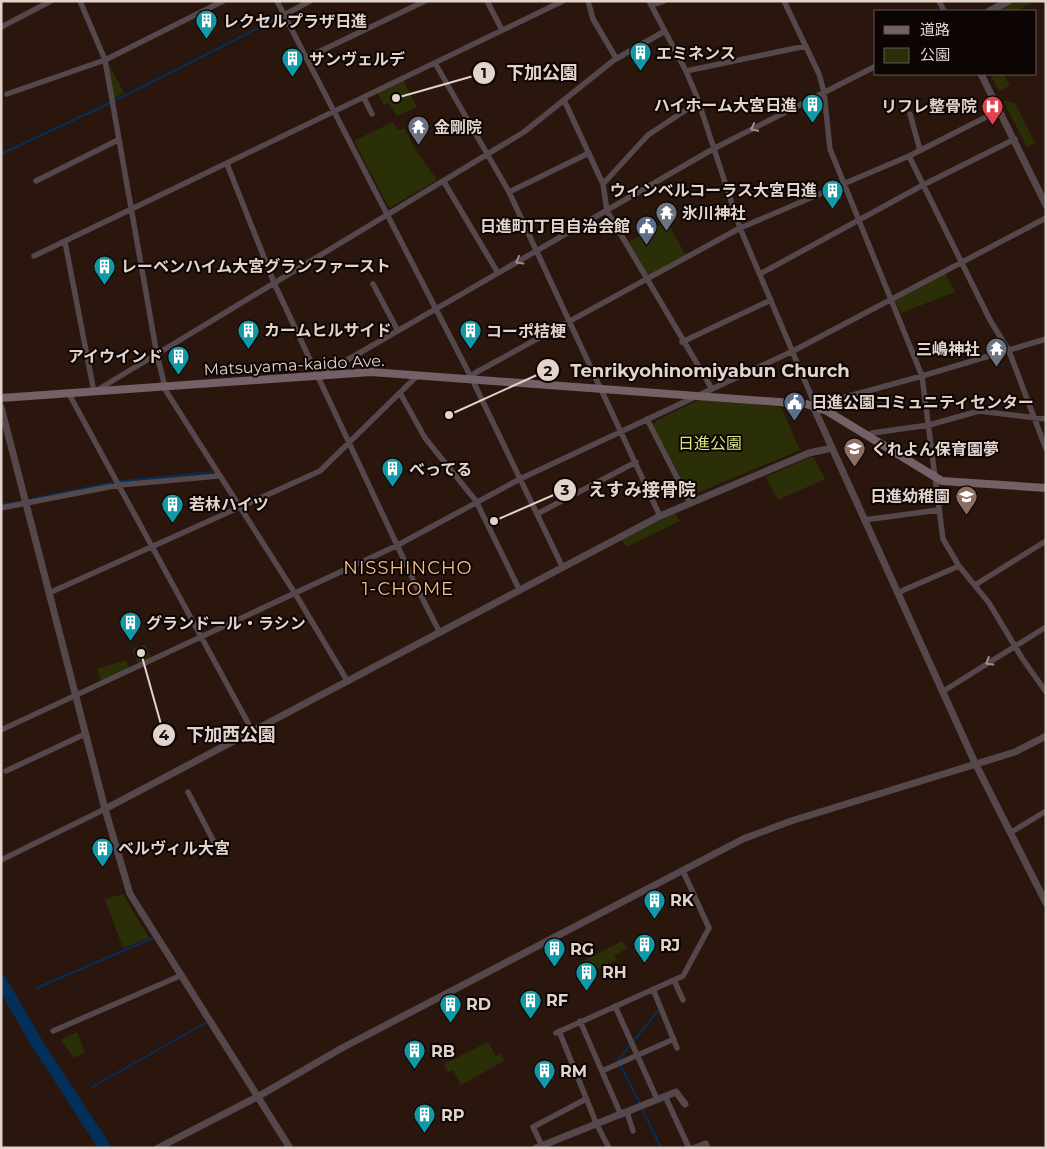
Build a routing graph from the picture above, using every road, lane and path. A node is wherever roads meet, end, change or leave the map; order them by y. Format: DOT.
graph roads {
  1 [pos="51,1"];
  2 [pos="80,1"];
  3 [pos="223,1"];
  4 [pos="277,1"];
  5 [pos="310,1"];
  6 [pos="406,1"];
  7 [pos="425,1"];
  8 [pos="487,1"];
  9 [pos="563,1"];
  10 [pos="588,1"];
  11 [pos="664,1"];
  12 [pos="784,1"];
  13 [pos="1008,1"];
  14 [pos="650,3"];
  15 [pos="410,9"];
  16 [pos="991,10"];
  17 [pos="284,15"];
  18 [pos="1,27"];
  19 [pos="502,30"];
  20 [pos="665,32"];
  21 [pos="806,46"];
  22 [pos="306,58"];
  23 [pos="616,58"];
  24 [pos="105,60"];
  25 [pos="436,63"];
  26 [pos="874,67"];
  27 [pos="686,72"];
  28 [pos="981,75"];
  29 [pos="824,92"];
  30 [pos="7,94"];
  31 [pos="364,98"];
  32 [pos="564,100"];
  33 [pos="698,102"];
  34 [pos="1000,110"];
  35 [pos="334,112"];
  36 [pos="372,114"];
  37 [pos="910,114"];
  38 [pos="1015,139"];
  39 [pos="118,140"];
  40 [pos="713,149"];
  41 [pos="920,150"];
  42 [pos="488,153"];
  43 [pos="589,153"];
  44 [pos="909,156"];
  45 [pos="227,164"];
  46 [pos="36,182"];
  47 [pos="444,182"];
  48 [pos="603,184"];
  49 [pos="844,184"];
  50 [pos="923,185"];
  51 [pos="509,192"];
  52 [pos="1046,205"];
  53 [pos="130,209"];
  54 [pos="607,211"];
  55 [pos="387,215"];
  56 [pos="1046,218"];
  57 [pos="859,221"];
  58 [pos="740,228"];
  59 [pos="65,242"];
  60 [pos="536,252"];
  61 [pos="34,256"];
  62 [pos="961,262"];
  63 [pos="498,273"];
  64 [pos="760,274"];
  65 [pos="646,279"];
  66 [pos="275,284"];
  67 [pos="373,284"];
  68 [pos="892,299"];
  69 [pos="771,300"];
  70 [pos="436,309"];
  71 [pos="569,321"];
  72 [pos="398,331"];
  73 [pos="1046,339"];
  74 [pos="682,342"];
  75 [pos="793,351"];
  76 [pos="1009,351"];
  77 [pos="157,355"];
  78 [pos="320,374"];
  79 [pos="418,375"];
  80 [pos="922,376"];
  81 [pos="472,379"];
  82 [pos="165,387"];
  83 [pos="600,387"];
  84 [pos="712,389"];
  85 [pos="94,392"];
  86 [pos="400,393"];
  87 [pos="69,394"];
  88 [pos="698,396"];
  89 [pos="1,398"];
  90 [pos="813,406"];
  91 [pos="1,407"];
  92 [pos="1034,418"];
  93 [pos="647,419"];
  94 [pos="1046,419"];
  95 [pos="929,425"];
  96 [pos="621,431"];
  97 [pos="867,436"];
  98 [pos="348,444"];
  99 [pos="832,448"];
  100 [pos="1046,449"];
  101 [pos="636,462"];
  102 [pos="218,476"];
  103 [pos="936,478"];
  104 [pos="520,479"];
  105 [pos="119,485"];
  106 [pos="1046,488"];
  107 [pos="476,501"];
  108 [pos="26,503"];
  109 [pos="690,503"];
  110 [pos="239,507"];
  111 [pos="1,508"];
  112 [pos="939,510"];
  113 [pos="537,514"];
  114 [pos="660,516"];
  115 [pos="864,520"];
  116 [pos="1046,541"];
  117 [pos="396,546"];
  118 [pos="152,547"];
  119 [pos="959,566"];
  120 [pos="563,568"];
  121 [pos="975,585"];
  122 [pos="520,591"];
  123 [pos="897,592"];
  124 [pos="49,593"];
  125 [pos="296,595"];
  126 [pos="1046,627"];
  127 [pos="440,633"];
  128 [pos="202,638"];
  129 [pos="1015,646"];
  130 [pos="348,682"];
  131 [pos="942,692"];
  132 [pos="1046,692"];
  133 [pos="76,697"];
  134 [pos="1,730"];
  135 [pos="253,732"];
  136 [pos="86,734"];
  137 [pos="1046,736"];
  138 [pos="975,763"];
  139 [pos="6,771"];
  140 [pos="188,792"];
  141 [pos="105,809"];
  142 [pos="1046,811"];
  143 [pos="1010,834"];
  144 [pos="214,842"];
  145 [pos="1,860"];
  146 [pos="683,871"];
  147 [pos="1046,903"];
  148 [pos="182,975"];
  149 [pos="674,980"];
  150 [pos="653,989"];
  151 [pos="683,1000"];
  152 [pos="615,1006"];
  153 [pos="580,1021"];
  154 [pos="53,1031"];
  155 [pos="674,1039"];
  156 [pos="678,1048"];
  157 [pos="637,1054"];
  158 [pos="602,1071"];
  159 [pos="259,1096"];
  160 [pos="665,1096"];
  161 [pos="586,1099"];
  162 [pos="657,1099"];
  163 [pos="685,1104"];
  164 [pos="624,1113"];
  165 [pos="597,1125"];
  166 [pos="633,1131"];
  167 [pos="539,1147"];
  168 [pos="158,1148"];
  169 [pos="290,1148"];
  170 [pos="609,1148"];
  171 [pos="689,1148"];
  172 [pos="693,1148"];
  173 [pos="708,1148"];
  1 -- 18 [label="street"];
  2 -- 24 [label="street"];
  3 -- 24 [label="street"];
  4 -- 17 [label="street"];
  5 -- 17 [label="street"];
  6 -- 15 [label="street"];
  7 -- 15 [label="street"];
  8 -- 19 [label="street"];
  9 -- 19 [label="street"];
  10 -- 23 [label="street"];
  11 -- 14 [label="street"];
  12 -- 21 [label="street"];
  13 -- 16 [label="street"];
  14 -- 20 [label="street"];
  15 -- 22 [label="street"];
  17 -- 22 [label="street"];
  19 -- 25 [label="street"];
  20 -- 23 [label="street"];
  20 -- 27 [label="street"];
  21 -- 27 [label="street"];
  21 -- 29 [label="street"];
  22 -- 35 [label="street"];
  23 -- 32 [label="street"];
  24 -- 30 [label="street"];
  24 -- 39 [label="street"];
  25 -- 31 [label="street"];
  25 -- 42 [label="street"];
  26 -- 29 [label="street"];
  27 -- 33 [label="street"];
  28 -- 34 [label="street"];
  29 -- 40 [label="street, one-way"];
  29 -- 49 [label="street"];
  31 -- 35 [label="street"];
  31 -- 36 [label="street"];
  32 -- 42 [label="street"];
  32 -- 43 [label="street"];
  33 -- 40 [label="street"];
  33 -- 48 [label="street"];
  34 -- 38 [label="street"];
  34 -- 41 [label="street"];
  35 -- 45 [label="street"];
  35 -- 55 [label="street"];
  37 -- 41 [label="street"];
  38 -- 50 [label="street"];
  38 -- 52 [label="street"];
  39 -- 46 [label="street"];
  39 -- 53 [label="street"];
  40 -- 54 [label="street"];
  40 -- 58 [label="street"];
  41 -- 44 [label="street"];
  42 -- 47 [label="street"];
  42 -- 51 [label="street"];
  43 -- 48 [label="street"];
  43 -- 51 [label="street"];
  44 -- 49 [label="street"];
  44 -- 50 [label="street"];
  45 -- 53 [label="street"];
  45 -- 66 [label="street"];
  47 -- 55 [label="street"];
  47 -- 63 [label="street"];
  48 -- 54 [label="street"];
  49 -- 57 [label="street"];
  49 -- 58 [label="street"];
  50 -- 57 [label="street"];
  50 -- 62 [label="street"];
  51 -- 60 [label="street"];
  53 -- 59 [label="street"];
  53 -- 77 [label="street"];
  54 -- 60 [label="street"];
  54 -- 65 [label="street"];
  55 -- 66 [label="street"];
  55 -- 70 [label="street"];
  56 -- 62 [label="street"];
  57 -- 64 [label="street"];
  57 -- 68 [label="street"];
  58 -- 64 [label="street"];
  58 -- 65 [label="street"];
  59 -- 61 [label="street"];
  59 -- 85 [label="street"];
  60 -- 63 [label="street, one-way"];
  60 -- 71 [label="street"];
  62 -- 68 [label="street"];
  62 -- 76 [label="street"];
  63 -- 70 [label="street"];
  64 -- 69 [label="street"];
  65 -- 71 [label="street"];
  65 -- 74 [label="street"];
  66 -- 77 [label="street"];
  66 -- 78 [label="street"];
  67 -- 72 [label="street"];
  68 -- 75 [label="street"];
  68 -- 80 [label="street"];
  69 -- 74 [label="street"];
  69 -- 75 [label="street"];
  70 -- 72 [label="street"];
  70 -- 81 [label="street"];
  71 -- 81 [label="street"];
  71 -- 83 [label="street"];
  72 -- 78 [label="street"];
  73 -- 76 [label="street"];
  74 -- 84 [label="street"];
  75 -- 84 [label="street"];
  75 -- 90 [label="street"];
  76 -- 80 [label="street"];
  76 -- 92 [label="street"];
  77 -- 82 [label="street"];
  77 -- 85 [label="street"];
  78 -- 79 [label="main road, Matsuyama-kaido Ave."];
  78 -- 82 [label="main road, Matsuyama-kaido Ave."];
  78 -- 98 [label="street"];
  79 -- 81 [label="main road, Matsuyama-kaido Ave."];
  79 -- 86 [label="street"];
  80 -- 90 [label="street"];
  80 -- 95 [label="street"];
  81 -- 83 [label="main road, Matsuyama-kaido Ave."];
  81 -- 104 [label="street"];
  82 -- 85 [label="main road, Matsuyama-kaido Ave."];
  82 -- 102 [label="street"];
  83 -- 88 [label="main road, Matsuyama-kaido Ave."];
  83 -- 96 [label="street"];
  84 -- 88 [label="street"];
  85 -- 87 [label="main road, Matsuyama-kaido Ave."];
  86 -- 98 [label="street"];
  86 -- 107 [label="street"];
  87 -- 89 [label="main road, Matsuyama-kaido Ave."];
  87 -- 105 [label="street"];
  88 -- 90 [label="main road, Matsuyama-kaido Ave."];
  88 -- 93 [label="street"];
  90 -- 97 [label="main road, Matsuyama-kaido Ave."];
  90 -- 99 [label="street"];
  91 -- 108 [label="street"];
  92 -- 94 [label="street"];
  92 -- 95 [label="street"];
  92 -- 100 [label="street"];
  93 -- 96 [label="street"];
  93 -- 109 [label="street"];
  95 -- 97 [label="street"];
  95 -- 103 [label="street"];
  96 -- 101 [label="street"];
  96 -- 104 [label="street"];
  97 -- 103 [label="main road, Matsuyama-kaido Ave."];
  98 -- 110 [label="street"];
  98 -- 117 [label="street"];
  99 -- 109 [label="street"];
  99 -- 115 [label="street"];
  101 -- 113 [label="street"];
  101 -- 114 [label="street"];
  102 -- 105 [label="street"];
  102 -- 110 [label="street"];
  103 -- 106 [label="main road, Matsuyama-kaido Ave."];
  103 -- 112 [label="street"];
  104 -- 107 [label="street"];
  104 -- 113 [label="street"];
  105 -- 108 [label="street"];
  105 -- 118 [label="street"];
  107 -- 117 [label="street"];
  107 -- 122 [label="street"];
  108 -- 111 [label="street"];
  108 -- 124 [label="street"];
  109 -- 114 [label="street"];
  110 -- 118 [label="street"];
  110 -- 125 [label="street"];
  112 -- 115 [label="street"];
  112 -- 119 [label="street"];
  113 -- 120 [label="street"];
  114 -- 120 [label="street"];
  115 -- 123 [label="street"];
  116 -- 121 [label="street"];
  117 -- 125 [label="street"];
  117 -- 127 [label="street"];
  118 -- 124 [label="street"];
  118 -- 128 [label="street"];
  119 -- 121 [label="street"];
  119 -- 123 [label="street"];
  120 -- 122 [label="street"];
  121 -- 129 [label="street"];
  122 -- 127 [label="street"];
  123 -- 131 [label="street"];
  124 -- 133 [label="street"];
  125 -- 128 [label="street"];
  125 -- 130 [label="street"];
  126 -- 129 [label="street"];
  127 -- 130 [label="street"];
  128 -- 133 [label="street"];
  128 -- 135 [label="street"];
  129 -- 131 [label="street, one-way"];
  129 -- 132 [label="street"];
  130 -- 135 [label="street"];
  131 -- 138 [label="street"];
  133 -- 134 [label="street"];
  133 -- 136 [label="street"];
  135 -- 141 [label="street"];
  136 -- 139 [label="street"];
  136 -- 141 [label="street"];
  137 -- 138 [label="street"];
  138 -- 143 [label="street"];
  138 -- 146 [label="street"];
  140 -- 144 [label="street"];
  141 -- 145 [label="street"];
  141 -- 148 [label="street"];
  142 -- 143 [label="street"];
  143 -- 147 [label="street"];
  146 -- 149 [label="street"];
  146 -- 159 [label="street"];
  148 -- 154 [label="street"];
  148 -- 159 [label="street"];
  149 -- 150 [label="street"];
  149 -- 151 [label="street"];
  150 -- 152 [label="street"];
  150 -- 155 [label="street"];
  152 -- 153 [label="street"];
  152 -- 157 [label="street"];
  153 -- 158 [label="street"];
  153 -- 161 [label="street"];
  155 -- 156 [label="street"];
  155 -- 157 [label="street"];
  157 -- 158 [label="street"];
  157 -- 162 [label="street"];
  158 -- 164 [label="street"];
  159 -- 168 [label="street"];
  159 -- 169 [label="street"];
  160 -- 162 [label="street"];
  160 -- 163 [label="street"];
  160 -- 171 [label="street"];
  161 -- 165 [label="street"];
  161 -- 167 [label="street"];
  162 -- 164 [label="street"];
  164 -- 165 [label="street"];
  164 -- 166 [label="street"];
  165 -- 167 [label="street"];
  165 -- 170 [label="street"];
  172 -- 173 [label="street"];
}
